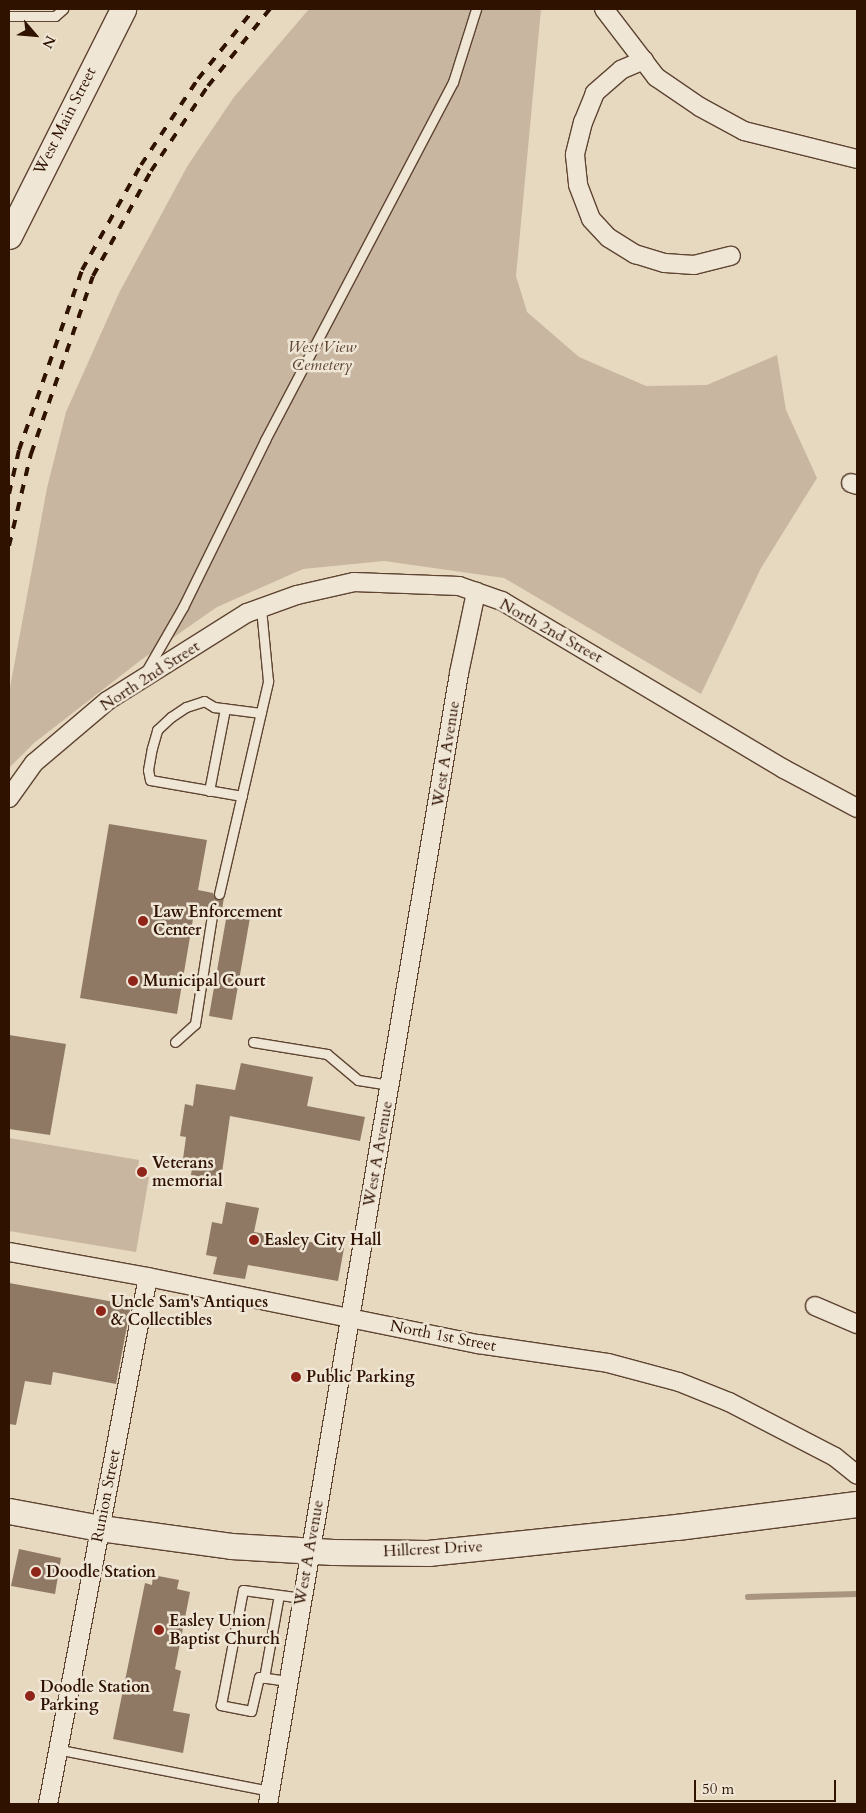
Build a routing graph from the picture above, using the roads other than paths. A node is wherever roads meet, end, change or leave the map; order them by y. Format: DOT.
graph roads {
  1 [pos="63,9"];
  2 [pos="123,9"];
  3 [pos="476,9"];
  4 [pos="604,9"];
  5 [pos="9,16"];
  6 [pos="644,60"];
  7 [pos="857,159"];
  8 [pos="9,236"];
  9 [pos="731,256"];
  10 [pos="476,592"];
  11 [pos="262,608"];
  12 [pos="140,682"];
  13 [pos="225,709"];
  14 [pos="261,713"];
  15 [pos="209,791"];
  16 [pos="242,796"];
  17 [pos="9,798"];
  18 [pos="857,808"];
  19 [pos="219,894"];
  20 [pos="212,916"];
  21 [pos="175,1042"];
  22 [pos="253,1042"];
  23 [pos="390,1086"];
  24 [pos="9,1252"];
  25 [pos="148,1277"];
  26 [pos="815,1306"];
  27 [pos="350,1319"];
  28 [pos="857,1324"];
  29 [pos="857,1475"];
  30 [pos="857,1504"];
  31 [pos="9,1511"];
  32 [pos="100,1528"];
  33 [pos="309,1551"];
  34 [pos="279,1595"];
  35 [pos="302,1598"];
  36 [pos="264,1678"];
  37 [pos="288,1681"];
  38 [pos="61,1750"];
  39 [pos="269,1797"];
  40 [pos="48,1804"];
  1 -- 5 [label="lane"];
  2 -- 8 [label="street, West Main Street"];
  3 -- 12 [label="lane"];
  4 -- 6 [label="street"];
  6 -- 7 [label="street"];
  6 -- 9 [label="street"];
  10 -- 11 [label="street, North 2nd Street"];
  10 -- 18 [label="street, North 2nd Street"];
  10 -- 23 [label="street, West A Avenue"];
  11 -- 12 [label="street, North 2nd Street"];
  11 -- 14 [label="lane"];
  12 -- 17 [label="street, North 2nd Street"];
  13 -- 14 [label="lane"];
  13 -- 15 [label="lane"];
  13 -- 15 [label="lane"];
  14 -- 16 [label="lane"];
  15 -- 16 [label="lane"];
  16 -- 19 [label="lane"];
  20 -- 21 [label="lane"];
  22 -- 23 [label="lane"];
  23 -- 27 [label="street, West A Avenue"];
  24 -- 25 [label="street, North 1st Street"];
  25 -- 27 [label="street, North 1st Street"];
  25 -- 32 [label="street, Runion Street"];
  26 -- 28 [label="street"];
  27 -- 29 [label="street, North 1st Street"];
  27 -- 33 [label="street, West A Avenue"];
  30 -- 33 [label="street, Hillcrest Drive"];
  31 -- 32 [label="street, Hillcrest Drive"];
  32 -- 33 [label="street, Hillcrest Drive"];
  32 -- 38 [label="street, Runion Street"];
  33 -- 35 [label="street, West A Avenue"];
  34 -- 35 [label="lane"];
  34 -- 36 [label="lane"];
  34 -- 36 [label="lane"];
  35 -- 37 [label="street, West A Avenue"];
  36 -- 37 [label="lane"];
  37 -- 39 [label="street, West A Avenue"];
  38 -- 39 [label="lane"];
  38 -- 40 [label="street, Runion Street"];
}
